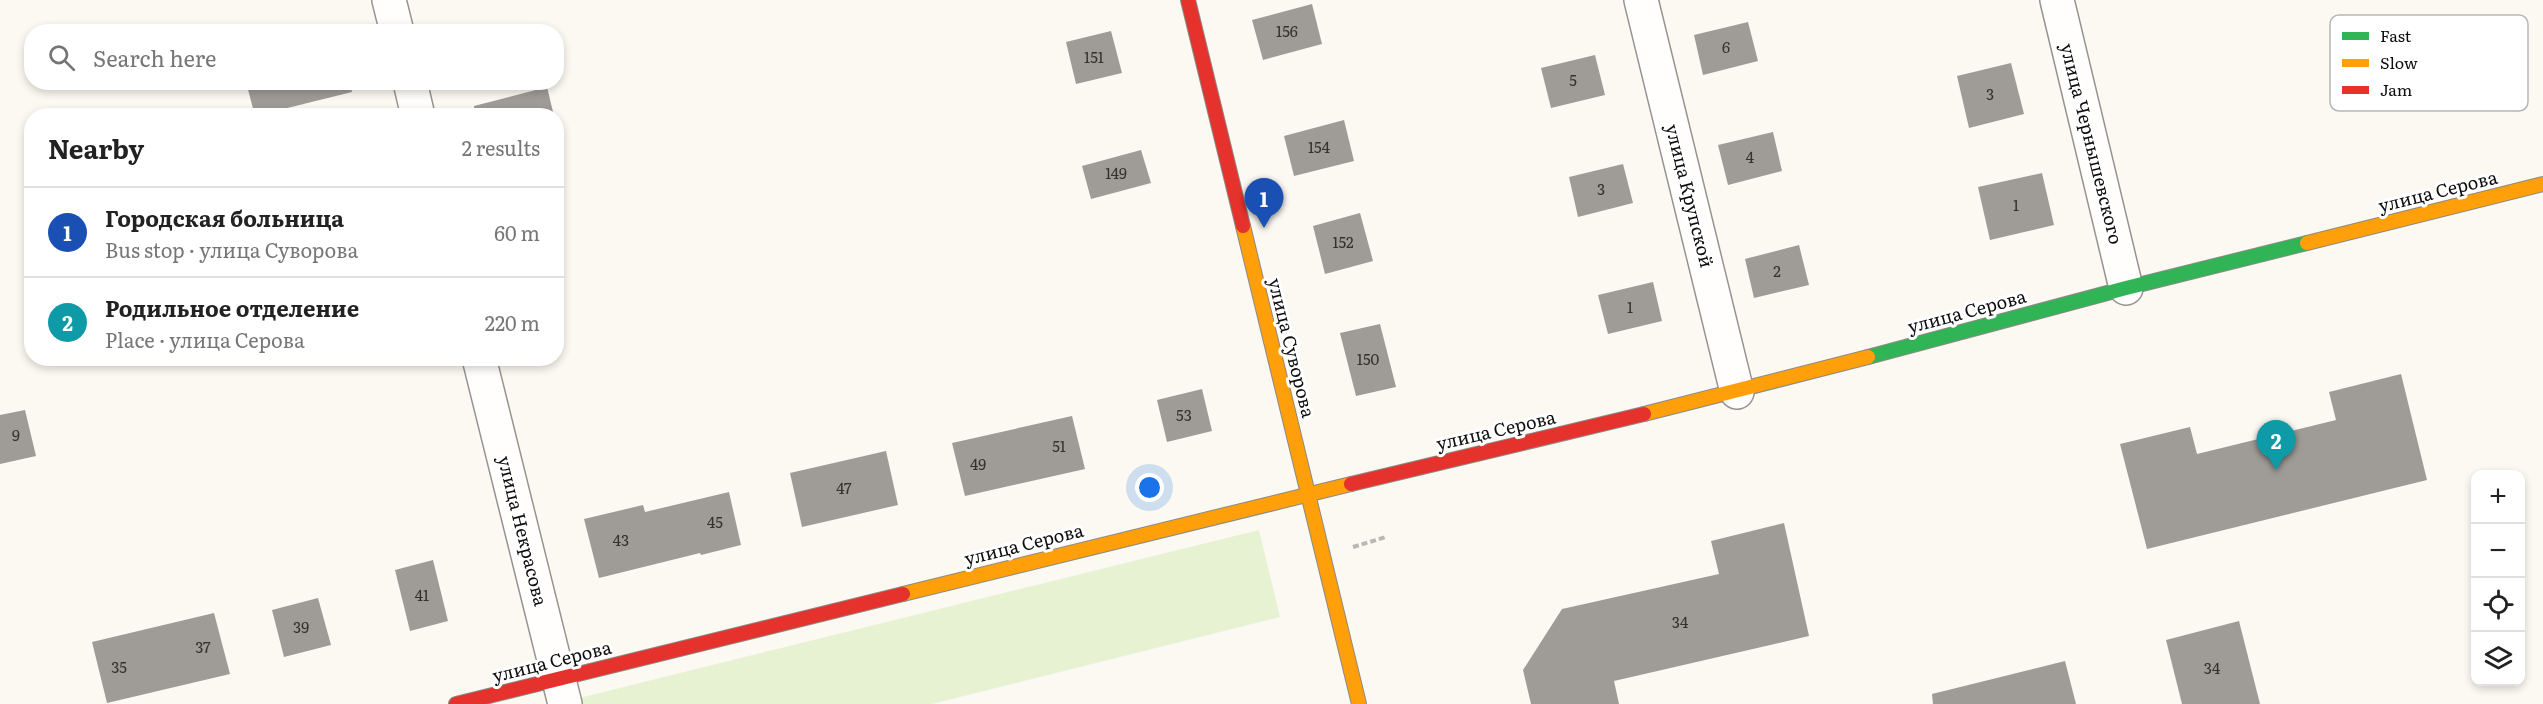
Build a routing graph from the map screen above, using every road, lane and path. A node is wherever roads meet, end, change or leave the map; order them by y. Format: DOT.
graph roads {
  1 [pos="389,0"];
  2 [pos="1188,0"];
  3 [pos="1641,0"];
  4 [pos="2057,0"];
  5 [pos="395,24"];
  6 [pos="412,90"];
  7 [pos="416,108"];
  8 [pos="2543,184"];
  9 [pos="2126,288"];
  10 [pos="481,366"];
  11 [pos="1737,392"];
  12 [pos="1308,494"];
  13 [pos="1386,537"];
  14 [pos="1347,549"];
  15 [pos="562,691"];
  16 [pos="456,704"];
  17 [pos="1359,704"];
  1 -- 5 [label="street"];
  2 -- 12 [label="street, улица Суворова"];
  3 -- 11 [label="street, улица Крупской"];
  4 -- 9 [label="street, улица Чернышевского"];
  6 -- 7 [label="street"];
  8 -- 9 [label="street, улица Серова"];
  9 -- 11 [label="street, улица Серова"];
  10 -- 15 [label="street, улица Некрасова"];
  11 -- 12 [label="street, улица Серова"];
  12 -- 15 [label="street, улица Серова"];
  12 -- 17 [label="street, улица Суворова"];
  13 -- 14 [label="path"];
  15 -- 16 [label="street, улица Серова"];
}
